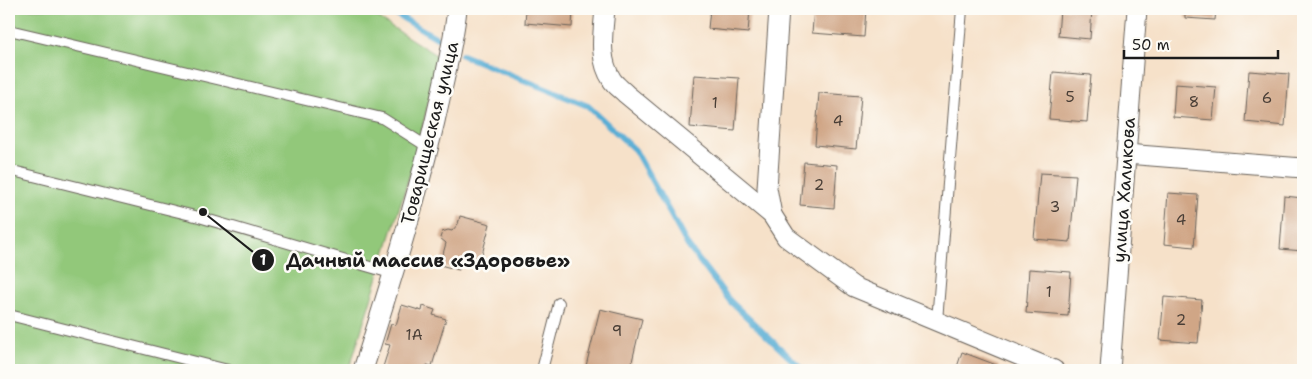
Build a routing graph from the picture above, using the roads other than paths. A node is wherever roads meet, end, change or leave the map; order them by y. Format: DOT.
graph roads {
  1 [pos="457,9"];
  2 [pos="604,9"];
  3 [pos="779,9"];
  4 [pos="962,9"];
  5 [pos="1137,9"];
  6 [pos="9,30"];
  7 [pos="428,147"];
  8 [pos="1126,154"];
  9 [pos="1303,168"];
  10 [pos="9,170"];
  11 [pos="772,215"];
  12 [pos="394,274"];
  13 [pos="558,303"];
  14 [pos="9,315"];
  15 [pos="937,321"];
  16 [pos="1044,368"];
  17 [pos="228,370"];
  18 [pos="363,370"];
  19 [pos="542,370"];
  20 [pos="1110,370"];
  1 -- 7 [label="street, Товарищеская улица"];
  2 -- 11 [label="street"];
  3 -- 11 [label="street"];
  4 -- 15 [label="lane"];
  5 -- 8 [label="street, улица Халикова"];
  6 -- 7 [label="lane"];
  7 -- 12 [label="street, Товарищеская улица"];
  8 -- 9 [label="street"];
  8 -- 20 [label="street, улица Халикова"];
  10 -- 12 [label="lane"];
  11 -- 15 [label="street"];
  12 -- 18 [label="street, Товарищеская улица"];
  13 -- 19 [label="lane"];
  14 -- 17 [label="lane"];
  15 -- 16 [label="street"];
}
